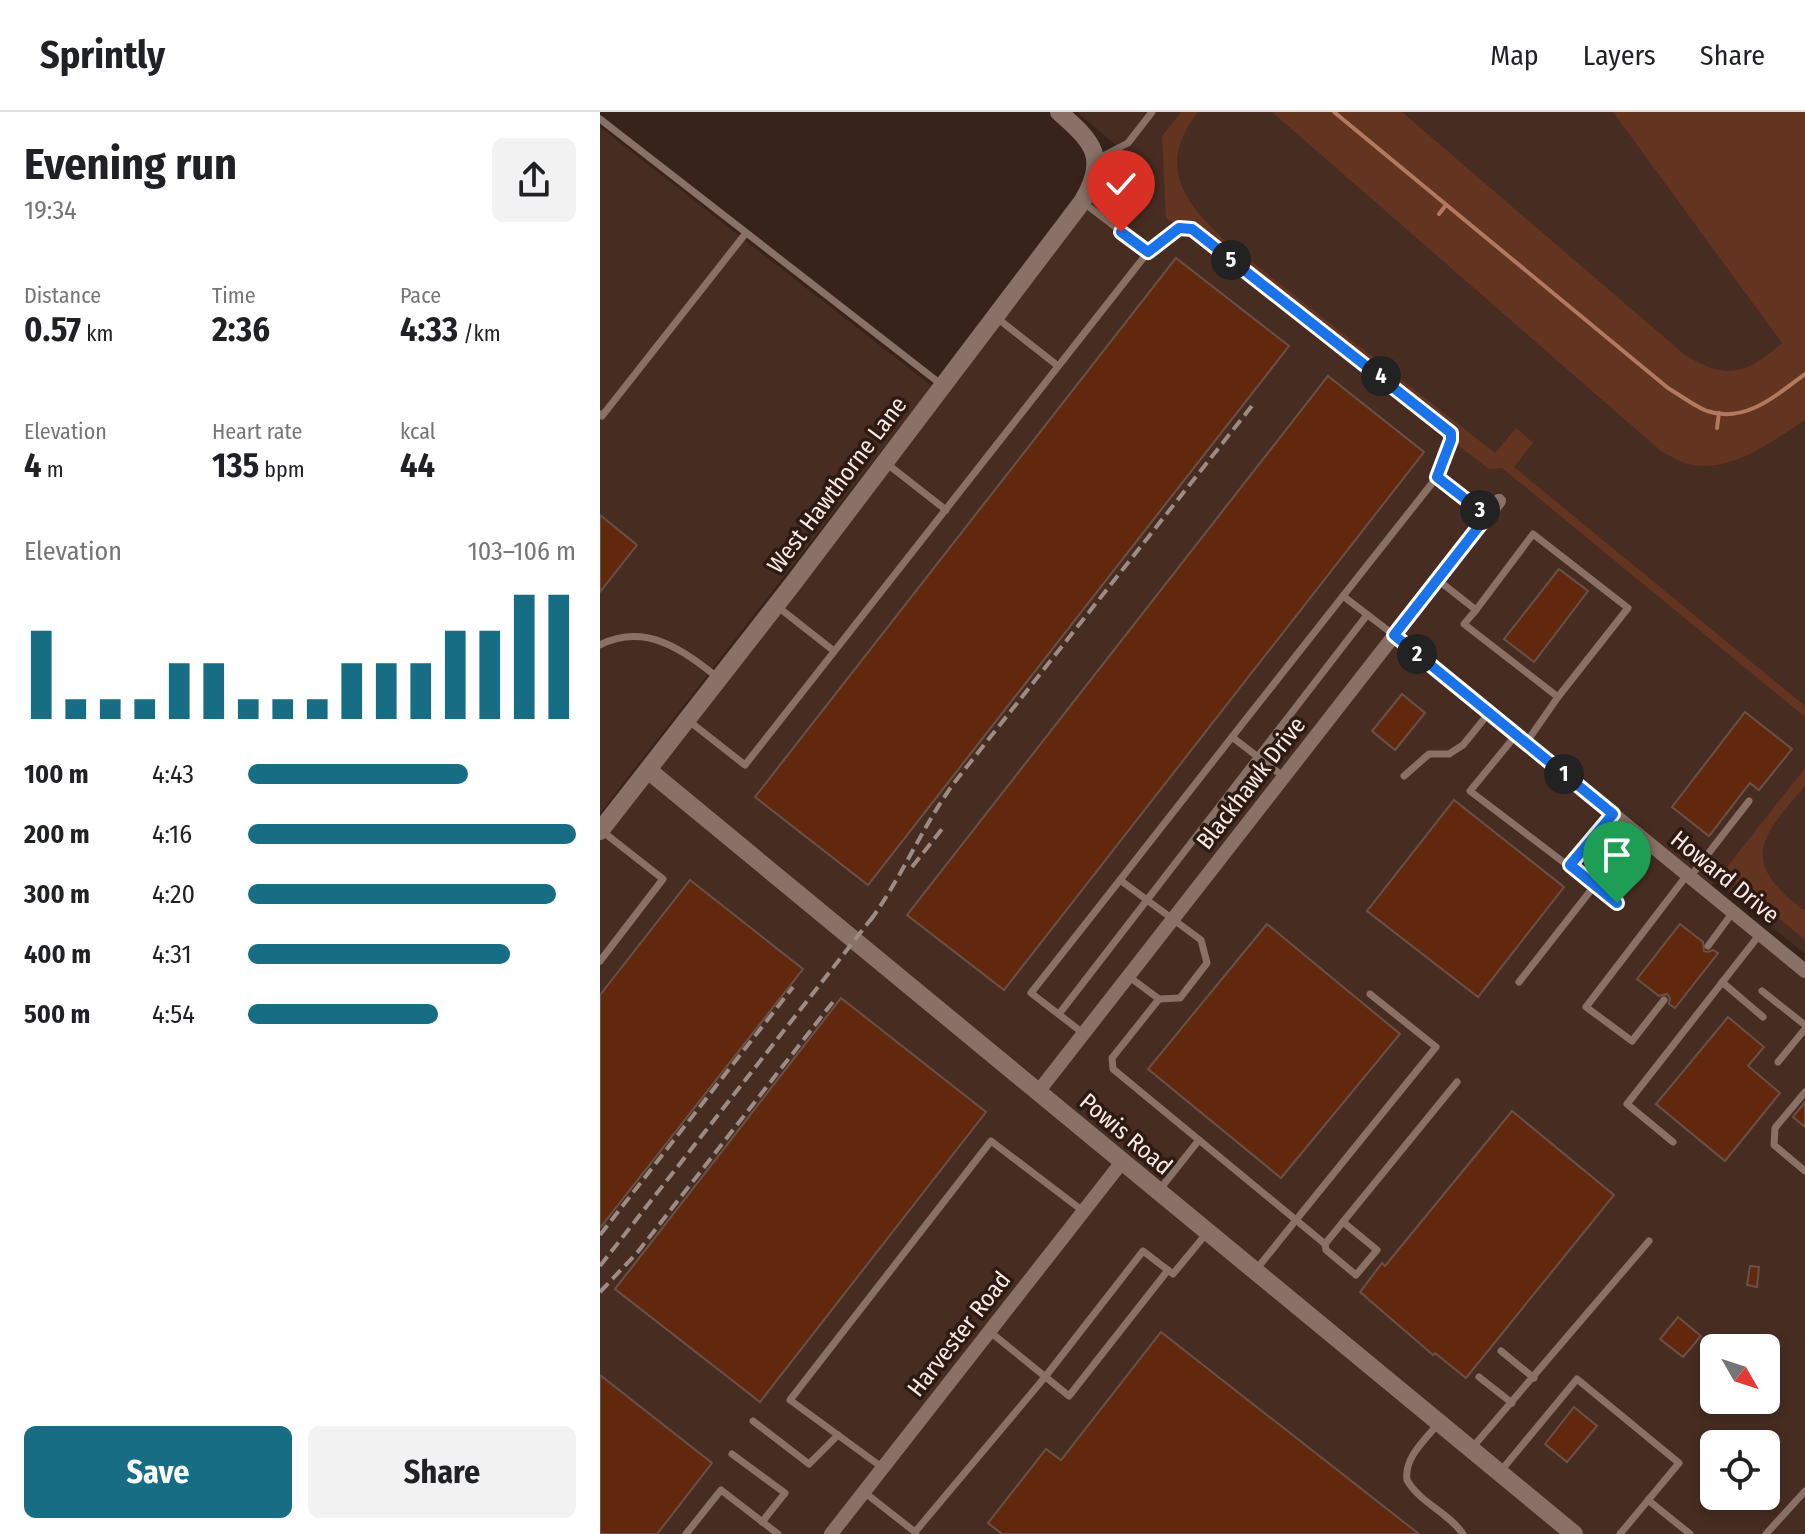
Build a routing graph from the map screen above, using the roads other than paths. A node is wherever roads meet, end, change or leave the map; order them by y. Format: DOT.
graph roads {
  1 [pos="1059,112"];
  2 [pos="1152,112"];
  3 [pos="600,119"];
  4 [pos="1097,159"];
  5 [pos="1082,202"];
  6 [pos="746,233"];
  7 [pos="1148,252"];
  8 [pos="994,315"];
  9 [pos="1058,366"];
  10 [pos="942,385"];
  11 [pos="600,414"];
  12 [pos="884,462"];
  13 [pos="1437,477"];
  14 [pos="1499,501"];
  15 [pos="946,510"];
  16 [pos="1487,516"];
  17 [pos="1437,580"];
  18 [pos="1343,596"];
  19 [pos="776,605"];
  20 [pos="1476,610"];
  21 [pos="1367,615"];
  22 [pos="1394,635"];
  23 [pos="600,645"];
  24 [pos="834,651"];
  25 [pos="719,679"];
  26 [pos="1558,697"];
  27 [pos="1489,713"];
  28 [pos="687,720"];
  29 [pos="1232,737"];
  30 [pos="1521,739"];
  31 [pos="1256,756"];
  32 [pos="648,770"];
  33 [pos="1404,776"];
  34 [pos="1284,777"];
  35 [pos="1749,801"];
  36 [pos="1613,814"];
  37 [pos="600,831"];
  38 [pos="1570,865"];
  39 [pos="1689,876"];
  40 [pos="1120,880"];
  41 [pos="1595,885"];
  42 [pos="1146,900"];
  43 [pos="1617,903"];
  44 [pos="1733,912"];
  45 [pos="1172,919"];
  46 [pos="1760,934"];
  47 [pos="1708,946"];
  48 [pos="600,961"];
  49 [pos="1805,971"];
  50 [pos="1128,976"];
  51 [pos="1519,982"];
  52 [pos="1722,982"];
  53 [pos="1762,991"];
  54 [pos="1370,994"];
  55 [pos="1159,999"];
  56 [pos="1664,1000"];
  57 [pos="1059,1014"];
  58 [pos="1763,1017"];
  59 [pos="1805,1027"];
  60 [pos="1083,1033"];
  61 [pos="1778,1062"];
  62 [pos="1457,1082"];
  63 [pos="1038,1092"];
  64 [pos="1805,1092"];
  65 [pos="1199,1140"];
  66 [pos="1673,1142"];
  67 [pos="1122,1162"];
  68 [pos="1805,1171"];
  69 [pos="1158,1192"];
  70 [pos="1083,1211"];
  71 [pos="1296,1220"];
  72 [pos="1343,1222"];
  73 [pos="1207,1232"];
  74 [pos="1649,1241"];
  75 [pos="1325,1244"];
  76 [pos="1168,1270"];
  77 [pos="1254,1271"];
  78 [pos="989,1331"];
  79 [pos="1501,1351"];
  80 [pos="1045,1377"];
  81 [pos="1479,1377"];
  82 [pos="1534,1378"];
  83 [pos="1512,1403"];
  84 [pos="753,1421"];
  85 [pos="1439,1423"];
  86 [pos="838,1435"];
  87 [pos="1471,1449"];
  88 [pos="732,1454"];
  89 [pos="883,1468"];
  90 [pos="1499,1473"];
  91 [pos="1805,1491"];
  92 [pos="864,1492"];
  93 [pos="1648,1500"];
  94 [pos="762,1522"];
  95 [pos="916,1533"];
  96 [pos="686,1534"];
  97 [pos="778,1534"];
  98 [pos="831,1534"];
  99 [pos="1463,1534"];
  100 [pos="1574,1534"];
  101 [pos="1620,1534"];
  102 [pos="1690,1534"];
  103 [pos="1766,1534"];
  1 -- 4 [label="street"];
  2 -- 4 [label="lane"];
  3 -- 6 [label="lane"];
  4 -- 5 [label="street, West Hawthorne Lane"];
  5 -- 7 [label="lane"];
  5 -- 8 [label="street, West Hawthorne Lane"];
  6 -- 10 [label="lane"];
  6 -- 11 [label="lane"];
  7 -- 9 [label="lane"];
  7 -- 13 [label="lane"];
  8 -- 9 [label="lane"];
  8 -- 10 [label="street, West Hawthorne Lane"];
  9 -- 15 [label="lane"];
  10 -- 12 [label="street, West Hawthorne Lane"];
  12 -- 15 [label="lane"];
  12 -- 19 [label="street, West Hawthorne Lane"];
  13 -- 16 [label="lane"];
  13 -- 18 [label="lane"];
  14 -- 16 [label="street, Blackhawk Drive"];
  15 -- 24 [label="lane"];
  16 -- 17 [label="street, Blackhawk Drive"];
  17 -- 20 [label="lane"];
  17 -- 22 [label="street, Blackhawk Drive"];
  18 -- 21 [label="lane"];
  18 -- 29 [label="lane"];
  19 -- 24 [label="lane"];
  19 -- 25 [label="street, West Hawthorne Lane"];
  20 -- 26 [label="lane"];
  20 -- 26 [label="lane"];
  21 -- 22 [label="lane"];
  21 -- 31 [label="lane"];
  22 -- 27 [label="street, Howard Drive"];
  22 -- 34 [label="street, Blackhawk Drive"];
  23 -- 25 [label="lane"];
  24 -- 28 [label="lane"];
  25 -- 28 [label="street, West Hawthorne Lane"];
  26 -- 30 [label="lane"];
  27 -- 30 [label="street, Howard Drive"];
  27 -- 33 [label="lane"];
  28 -- 32 [label="street, West Hawthorne Lane"];
  29 -- 31 [label="lane"];
  29 -- 40 [label="lane"];
  30 -- 36 [label="street, Howard Drive"];
  30 -- 38 [label="lane"];
  31 -- 34 [label="lane"];
  31 -- 42 [label="lane"];
  32 -- 37 [label="street, West Hawthorne Lane"];
  32 -- 63 [label="street, Powis Road"];
  34 -- 45 [label="street, Blackhawk Drive"];
  35 -- 39 [label="lane"];
  36 -- 38 [label="lane"];
  36 -- 39 [label="street, Howard Drive"];
  37 -- 48 [label="lane"];
  38 -- 41 [label="lane"];
  39 -- 44 [label="street, Howard Drive"];
  39 -- 56 [label="lane"];
  40 -- 42 [label="lane"];
  40 -- 57 [label="lane"];
  41 -- 43 [label="lane"];
  41 -- 51 [label="lane"];
  42 -- 45 [label="lane"];
  42 -- 57 [label="lane"];
  44 -- 46 [label="street, Howard Drive"];
  44 -- 47 [label="lane"];
  45 -- 50 [label="street, Blackhawk Drive"];
  45 -- 55 [label="lane"];
  46 -- 49 [label="street, Howard Drive"];
  46 -- 52 [label="lane"];
  50 -- 55 [label="lane"];
  50 -- 60 [label="street, Blackhawk Drive"];
  52 -- 58 [label="lane"];
  52 -- 66 [label="lane"];
  53 -- 59 [label="lane"];
  54 -- 71 [label="lane"];
  55 -- 65 [label="lane"];
  57 -- 60 [label="lane"];
  59 -- 61 [label="lane"];
  60 -- 63 [label="street, Blackhawk Drive"];
  62 -- 72 [label="lane"];
  63 -- 67 [label="street, Powis Road"];
  64 -- 68 [label="lane"];
  65 -- 69 [label="lane"];
  65 -- 71 [label="lane"];
  67 -- 69 [label="street, Powis Road"];
  67 -- 70 [label="street, Harvester Road"];
  69 -- 73 [label="street, Powis Road"];
  70 -- 78 [label="street, Harvester Road"];
  70 -- 86 [label="lane"];
  71 -- 75 [label="lane"];
  71 -- 77 [label="lane"];
  72 -- 75 [label="lane"];
  72 -- 75 [label="lane"];
  73 -- 76 [label="lane"];
  73 -- 77 [label="street, Powis Road"];
  74 -- 82 [label="lane"];
  76 -- 80 [label="lane"];
  76 -- 80 [label="lane"];
  77 -- 85 [label="street, Powis Road"];
  78 -- 80 [label="lane"];
  78 -- 89 [label="street, Harvester Road"];
  79 -- 82 [label="lane"];
  80 -- 95 [label="lane"];
  81 -- 83 [label="lane"];
  82 -- 83 [label="lane"];
  83 -- 87 [label="lane"];
  84 -- 86 [label="lane"];
  85 -- 87 [label="street, Powis Road"];
  85 -- 99 [label="lane"];
  86 -- 89 [label="lane"];
  87 -- 90 [label="street, Powis Road"];
  88 -- 94 [label="lane"];
  89 -- 92 [label="street, Harvester Road"];
  90 -- 93 [label="lane"];
  90 -- 100 [label="street, Powis Road"];
  91 -- 103 [label="lane"];
  92 -- 95 [label="lane"];
  92 -- 98 [label="street, Harvester Road"];
  93 -- 101 [label="lane"];
  93 -- 102 [label="lane"];
  94 -- 96 [label="lane"];
  94 -- 97 [label="lane"];
}
